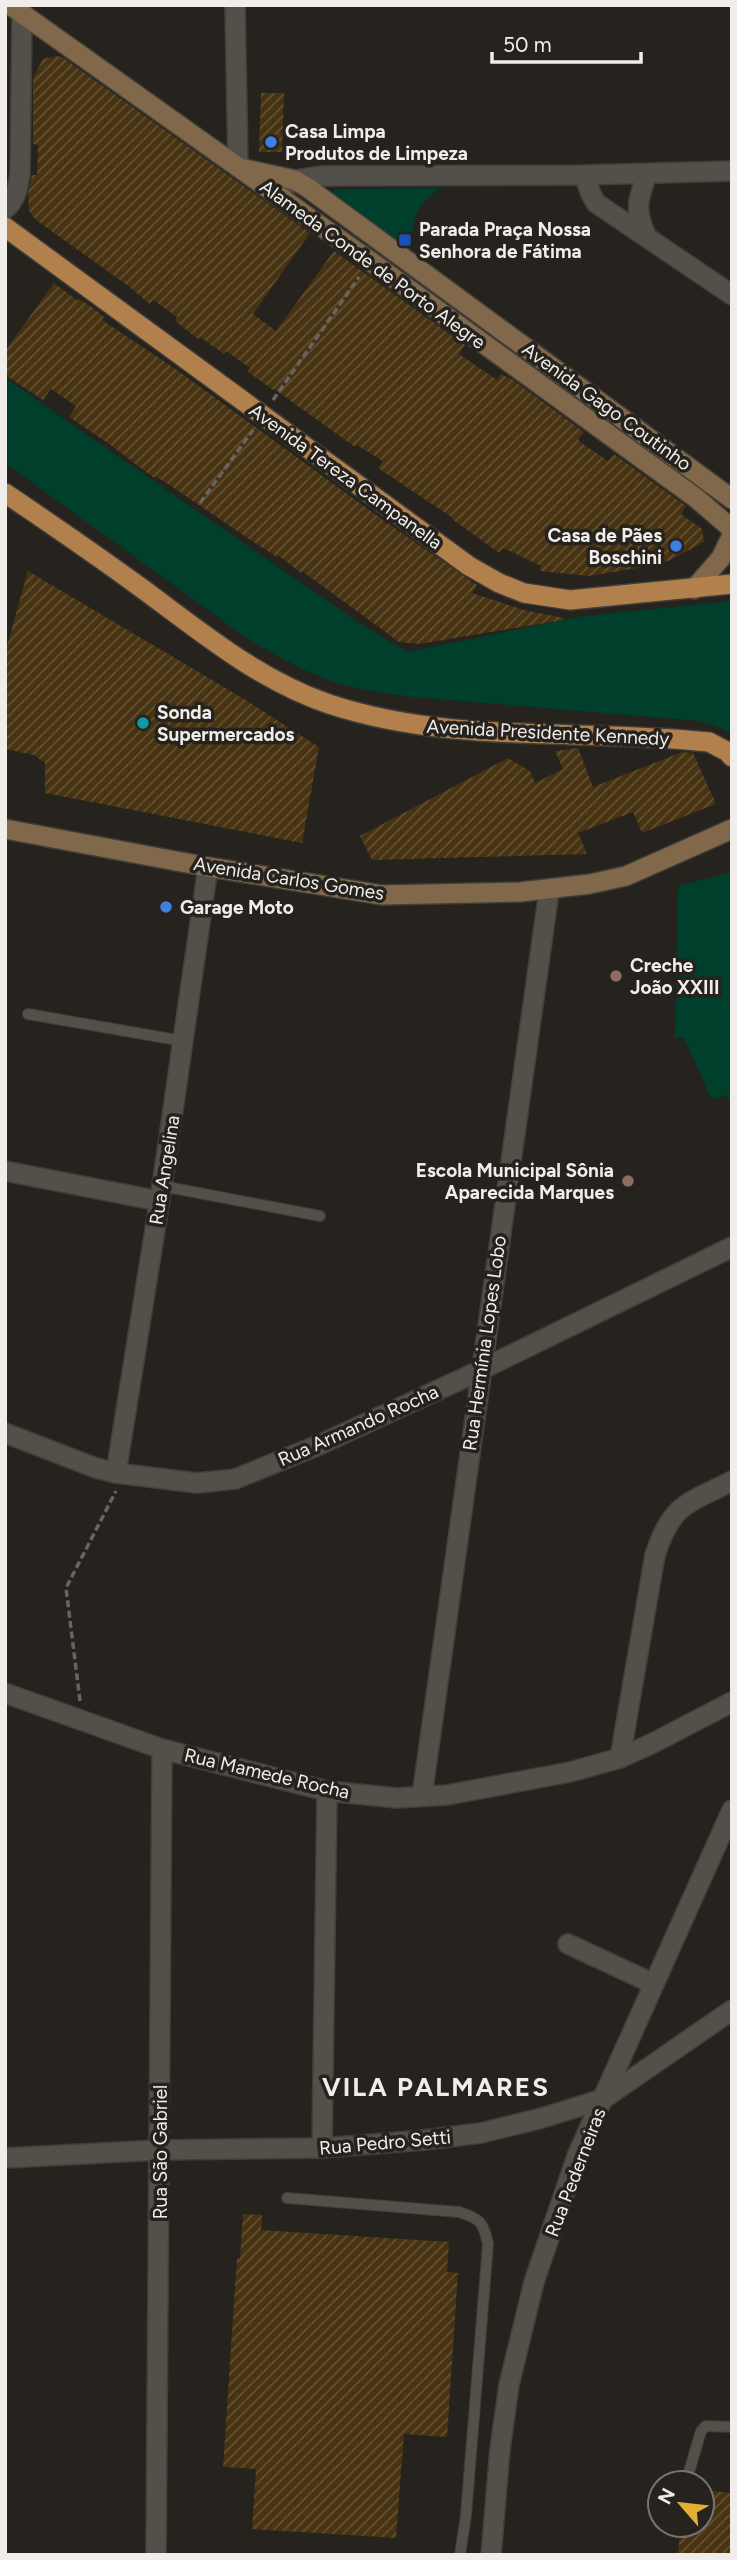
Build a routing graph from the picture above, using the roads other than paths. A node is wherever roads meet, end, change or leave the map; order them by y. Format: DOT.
graph roads {
  1 [pos="235,5"];
  2 [pos="16,10"];
  3 [pos="237,167"];
  4 [pos="732,172"];
  5 [pos="647,174"];
  6 [pos="584,175"];
  7 [pos="295,180"];
  8 [pos="273,192"];
  9 [pos="5,209"];
  10 [pos="5,227"];
  11 [pos="646,235"];
  12 [pos="732,295"];
  13 [pos="5,493"];
  14 [pos="730,496"];
  15 [pos="732,529"];
  16 [pos="732,535"];
  17 [pos="732,584"];
  18 [pos="694,589"];
  19 [pos="732,757"];
  20 [pos="5,829"];
  21 [pos="732,829"];
  22 [pos="208,866"];
  23 [pos="549,891"];
  24 [pos="28,1014"];
  25 [pos="183,1041"];
  26 [pos="5,1171"];
  27 [pos="160,1194"];
  28 [pos="320,1216"];
  29 [pos="732,1247"];
  30 [pos="481,1369"];
  31 [pos="5,1433"];
  32 [pos="121,1474"];
  33 [pos="732,1481"];
  34 [pos="5,1693"];
  35 [pos="732,1702"];
  36 [pos="162,1749"];
  37 [pos="620,1758"];
  38 [pos="327,1791"];
  39 [pos="422,1796"];
  40 [pos="732,1810"];
  41 [pos="568,1944"];
  42 [pos="654,1984"];
  43 [pos="732,2010"];
  44 [pos="603,2098"];
  45 [pos="322,2148"];
  46 [pos="5,2149"];
  47 [pos="160,2150"];
  48 [pos="5,2158"];
  49 [pos="5,2164"];
  50 [pos="287,2198"];
  51 [pos="732,2427"];
  52 [pos="690,2469"];
  53 [pos="156,2555"];
  54 [pos="460,2555"];
  55 [pos="491,2555"];
  1 -- 3 [label="street"];
  2 -- 3 [label="main road, Alameda Conde de Porto Alegre"];
  2 -- 9 [label="street"];
  3 -- 7 [label="main road, Avenida Gago Coutinho"];
  3 -- 8 [label="main road, Alameda Conde de Porto Alegre"];
  4 -- 5 [label="street"];
  5 -- 6 [label="street"];
  5 -- 11 [label="street"];
  6 -- 7 [label="street"];
  6 -- 11 [label="street"];
  7 -- 8 [label="street"];
  7 -- 14 [label="main road, Avenida Gago Coutinho"];
  8 -- 15 [label="main road, Alameda Conde de Porto Alegre"];
  10 -- 18 [label="main road, Avenida Tereza Campanella"];
  11 -- 12 [label="street"];
  13 -- 19 [label="main road, Avenida Presidente Kennedy"];
  16 -- 18 [label="main road"];
  17 -- 18 [label="main road, Avenida Tereza Campanella"];
  20 -- 22 [label="main road, Avenida Carlos Gomes"];
  21 -- 23 [label="main road, Avenida Carlos Gomes"];
  22 -- 23 [label="main road, Avenida Carlos Gomes"];
  22 -- 25 [label="street, Rua Angelina"];
  23 -- 30 [label="street, Rua Hermínia Lopes Lobo"];
  24 -- 25 [label="lane"];
  25 -- 27 [label="street, Rua Angelina"];
  26 -- 27 [label="street"];
  27 -- 28 [label="lane"];
  27 -- 32 [label="street, Rua Angelina"];
  29 -- 30 [label="street, Rua Armando Rocha"];
  30 -- 32 [label="street, Rua Armando Rocha"];
  30 -- 39 [label="street, Rua Hermínia Lopes Lobo"];
  31 -- 32 [label="street, Rua Armando Rocha"];
  33 -- 37 [label="street"];
  34 -- 36 [label="street, Rua Mamede Rocha"];
  35 -- 37 [label="street, Rua Mamede Rocha"];
  36 -- 38 [label="street, Rua Mamede Rocha"];
  36 -- 47 [label="street, Rua São Gabriel"];
  37 -- 39 [label="street, Rua Mamede Rocha"];
  38 -- 39 [label="street, Rua Mamede Rocha"];
  38 -- 45 [label="street"];
  40 -- 42 [label="street, Rua Pederneiras"];
  41 -- 42 [label="street"];
  42 -- 44 [label="street, Rua Pederneiras"];
  43 -- 44 [label="street, Rua Pedro Setti"];
  44 -- 45 [label="street, Rua Pedro Setti"];
  44 -- 55 [label="street, Rua Pederneiras"];
  45 -- 47 [label="street, Rua Pedro Setti"];
  46 -- 48 [label="street"];
  47 -- 48 [label="street, Rua Pedro Setti"];
  47 -- 53 [label="street, Rua São Gabriel"];
  48 -- 49 [label="street"];
  50 -- 54 [label="lane"];
  51 -- 52 [label="lane"];
}
